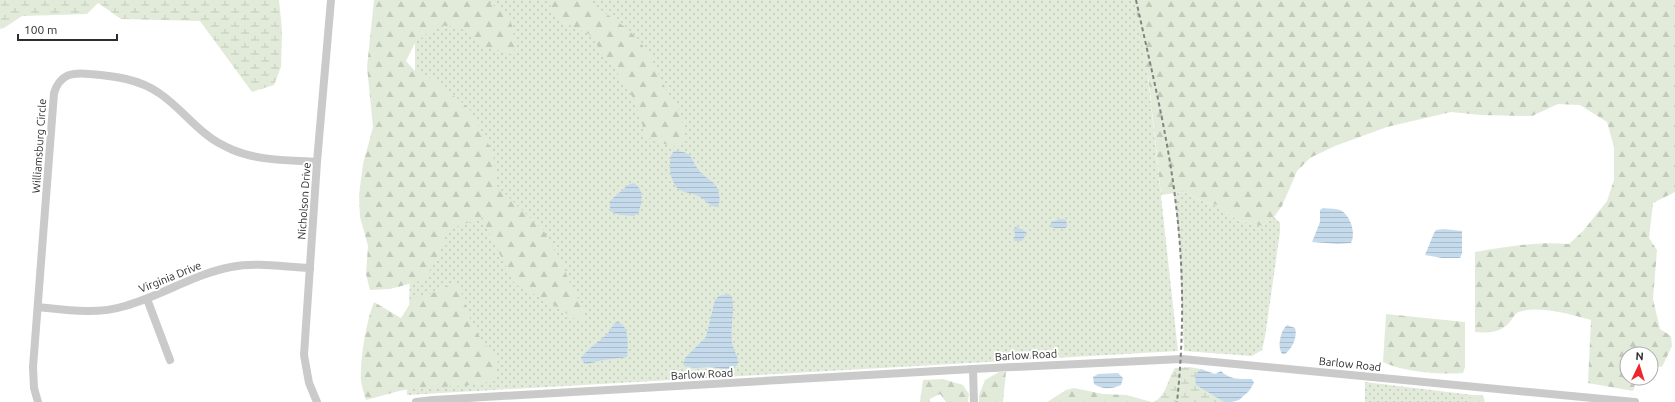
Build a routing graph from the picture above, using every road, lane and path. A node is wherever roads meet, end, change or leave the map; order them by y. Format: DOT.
graph roads {
  1 [pos="331,0"];
  2 [pos="317,162"];
  3 [pos="310,268"];
  4 [pos="147,298"];
  5 [pos="38,307"];
  6 [pos="170,360"];
  7 [pos="973,369"];
  8 [pos="38,402"];
  9 [pos="317,402"];
  10 [pos="416,402"];
  11 [pos="974,402"];
  12 [pos="1635,402"];
  1 -- 2 [label="street, Nicholson Drive"];
  2 -- 3 [label="street, Nicholson Drive"];
  2 -- 5 [label="street, Williamsburg Circle"];
  3 -- 4 [label="street, Virginia Drive"];
  3 -- 9 [label="street, Nicholson Drive"];
  4 -- 5 [label="street, Virginia Drive"];
  4 -- 6 [label="street"];
  5 -- 8 [label="street, Williamsburg Circle"];
  7 -- 10 [label="street, Barlow Road"];
  7 -- 11 [label="street"];
  7 -- 12 [label="street, Barlow Road"];
}
